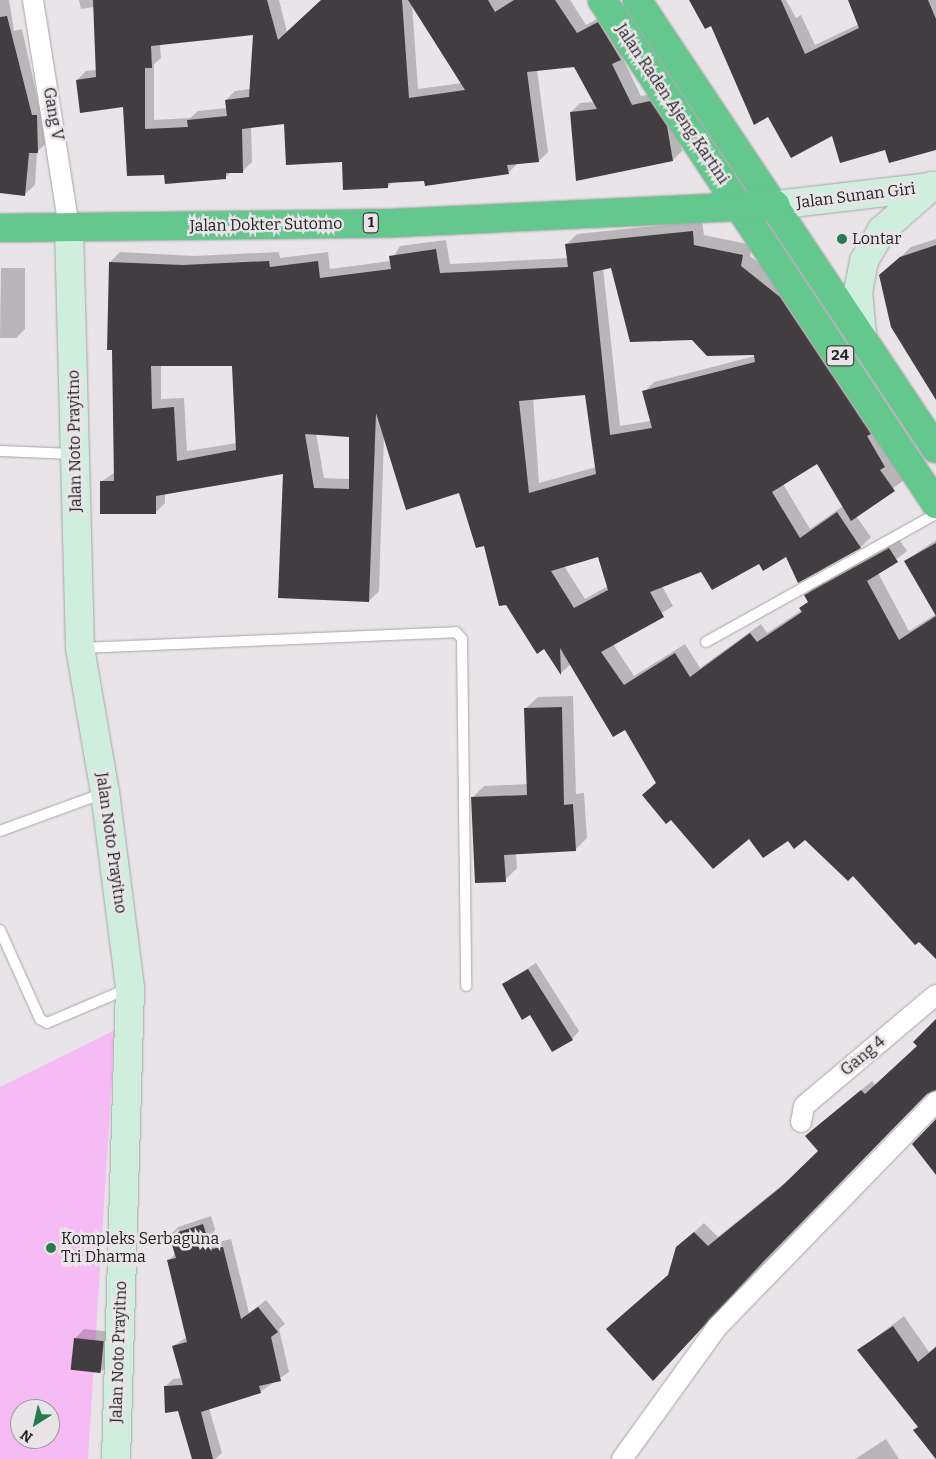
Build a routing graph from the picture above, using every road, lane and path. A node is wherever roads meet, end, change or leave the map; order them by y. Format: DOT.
graph roads {
  1 [pos="33,0"];
  2 [pos="602,0"];
  3 [pos="637,0"];
  4 [pos="934,186"];
  5 [pos="776,205"];
  6 [pos="742,208"];
  7 [pos="0,228"];
  8 [pos="69,228"];
  9 [pos="862,334"];
  10 [pos="936,449"];
  11 [pos="0,451"];
  12 [pos="75,454"];
  13 [pos="936,504"];
  14 [pos="936,514"];
  15 [pos="706,642"];
  16 [pos="80,648"];
  17 [pos="105,792"];
  18 [pos="0,831"];
  19 [pos="0,930"];
  20 [pos="466,986"];
  21 [pos="130,988"];
  22 [pos="936,995"];
  23 [pos="936,1102"];
  24 [pos="801,1122"];
  25 [pos="116,1459"];
  26 [pos="622,1459"];
  1 -- 8 [label="street, Gang V"];
  2 -- 6 [label="highway, Jalan Raden Ajeng Kartini"];
  3 -- 5 [label="highway, Jalan Raden Ajeng Kartini"];
  4 -- 5 [label="street, Jalan Sunan Giri"];
  4 -- 9 [label="street"];
  5 -- 6 [label="highway, 1"];
  5 -- 9 [label="highway, 24"];
  6 -- 8 [label="highway, Jalan Dokter Sutomo / 1"];
  6 -- 13 [label="highway, 24"];
  7 -- 8 [label="highway, Jalan Dokter Sutomo / 1"];
  8 -- 12 [label="street, Jalan Noto Prayitno"];
  9 -- 10 [label="highway, 24"];
  11 -- 12 [label="lane"];
  12 -- 16 [label="street, Jalan Noto Prayitno"];
  14 -- 15 [label="lane"];
  16 -- 17 [label="street, Jalan Noto Prayitno"];
  16 -- 20 [label="lane"];
  17 -- 18 [label="lane"];
  17 -- 21 [label="street, Jalan Noto Prayitno"];
  19 -- 21 [label="lane"];
  21 -- 25 [label="street, Jalan Noto Prayitno"];
  22 -- 24 [label="street, Gang 4"];
  23 -- 26 [label="street"];
}
